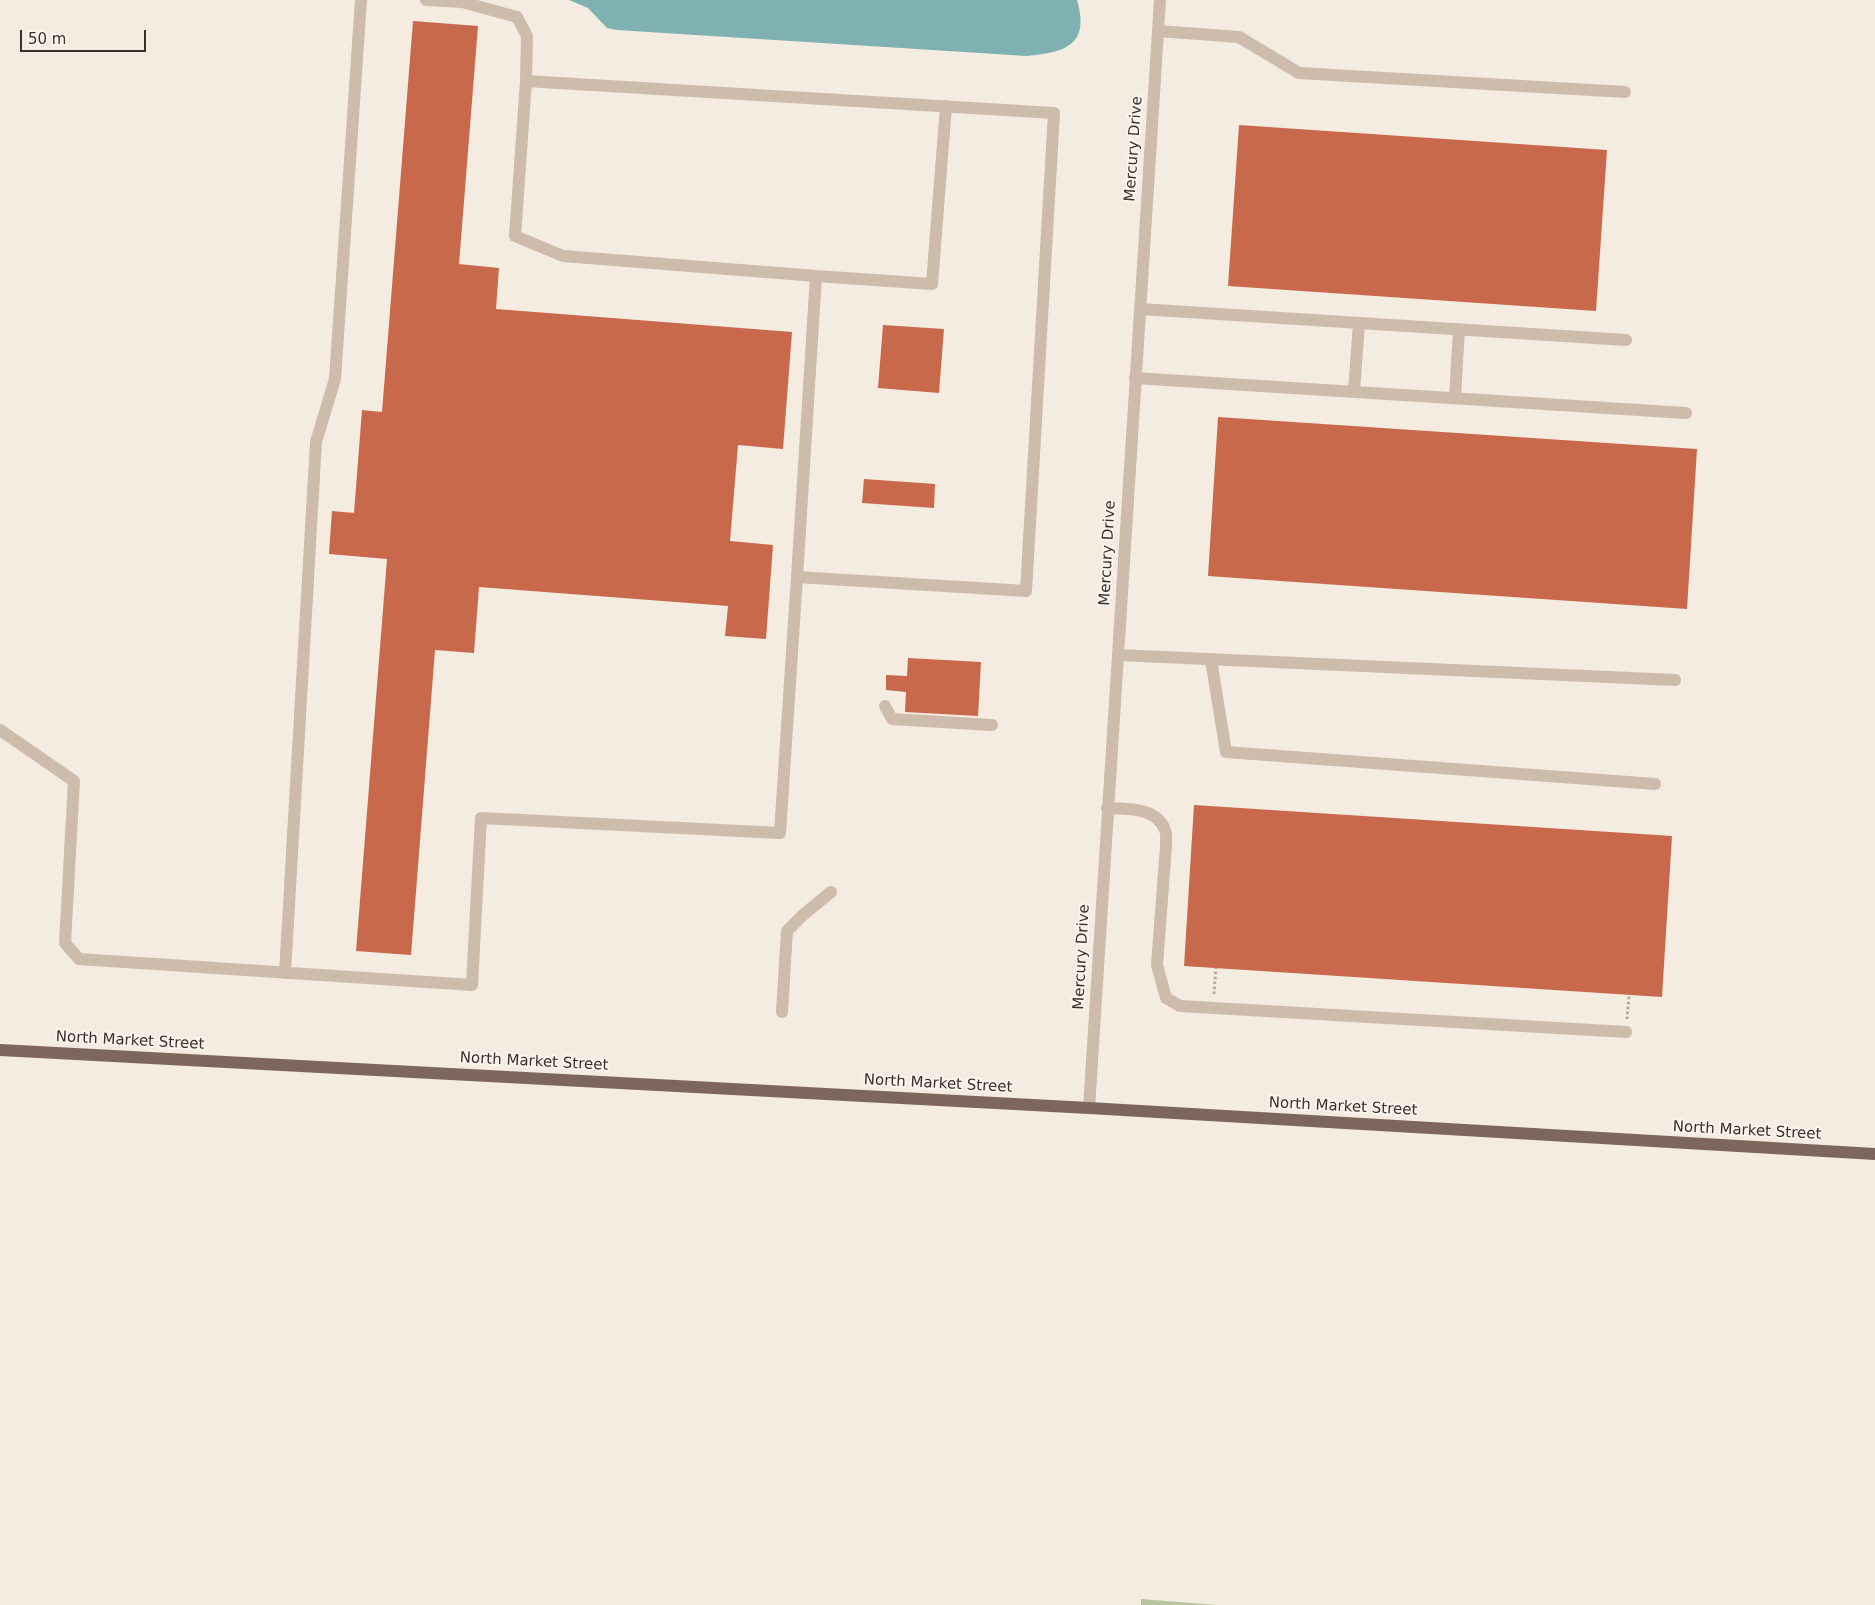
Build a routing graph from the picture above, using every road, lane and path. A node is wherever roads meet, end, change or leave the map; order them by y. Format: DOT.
graph roads {
  1 [pos="361,0"];
  2 [pos="426,0"];
  3 [pos="1160,0"];
  4 [pos="1158,31"];
  5 [pos="526,81"];
  6 [pos="1625,92"];
  7 [pos="946,106"];
  8 [pos="816,276"];
  9 [pos="1140,309"];
  10 [pos="1359,323"];
  11 [pos="1459,329"];
  12 [pos="1626,340"];
  13 [pos="1135,378"];
  14 [pos="1354,391"];
  15 [pos="1455,398"];
  16 [pos="1686,413"];
  17 [pos="797,577"];
  18 [pos="1118,654"];
  19 [pos="1211,660"];
  20 [pos="1676,680"];
  21 [pos="885,706"];
  22 [pos="992,726"];
  23 [pos="0,730"];
  24 [pos="1655,784"];
  25 [pos="1107,808"];
  26 [pos="831,892"];
  27 [pos="1216,968"];
  28 [pos="285,973"];
  29 [pos="1629,995"];
  30 [pos="1213,1008"];
  31 [pos="782,1012"];
  32 [pos="1626,1032"];
  33 [pos="0,1050"];
  34 [pos="1089,1108"];
  35 [pos="1875,1154"];
  1 -- 28 [label="street"];
  2 -- 5 [label="street"];
  3 -- 4 [label="street, Mercury Drive"];
  4 -- 6 [label="street"];
  4 -- 9 [label="street, Mercury Drive"];
  5 -- 7 [label="street"];
  5 -- 8 [label="street"];
  7 -- 8 [label="street"];
  7 -- 17 [label="street"];
  8 -- 17 [label="street"];
  9 -- 10 [label="street"];
  9 -- 13 [label="street, Mercury Drive"];
  10 -- 11 [label="street"];
  10 -- 14 [label="street"];
  11 -- 12 [label="street"];
  11 -- 15 [label="street"];
  13 -- 14 [label="street"];
  13 -- 18 [label="street, Mercury Drive"];
  14 -- 15 [label="street"];
  15 -- 16 [label="street"];
  17 -- 28 [label="street"];
  18 -- 19 [label="street"];
  18 -- 25 [label="street, Mercury Drive"];
  19 -- 20 [label="street"];
  19 -- 24 [label="street"];
  21 -- 22 [label="street"];
  23 -- 28 [label="street"];
  25 -- 30 [label="street"];
  25 -- 34 [label="street, Mercury Drive"];
  26 -- 31 [label="street"];
  27 -- 30 [label="path"];
  29 -- 32 [label="path"];
  30 -- 32 [label="street"];
  33 -- 34 [label="main road, North Market Street"];
  34 -- 35 [label="main road, North Market Street"];
}
